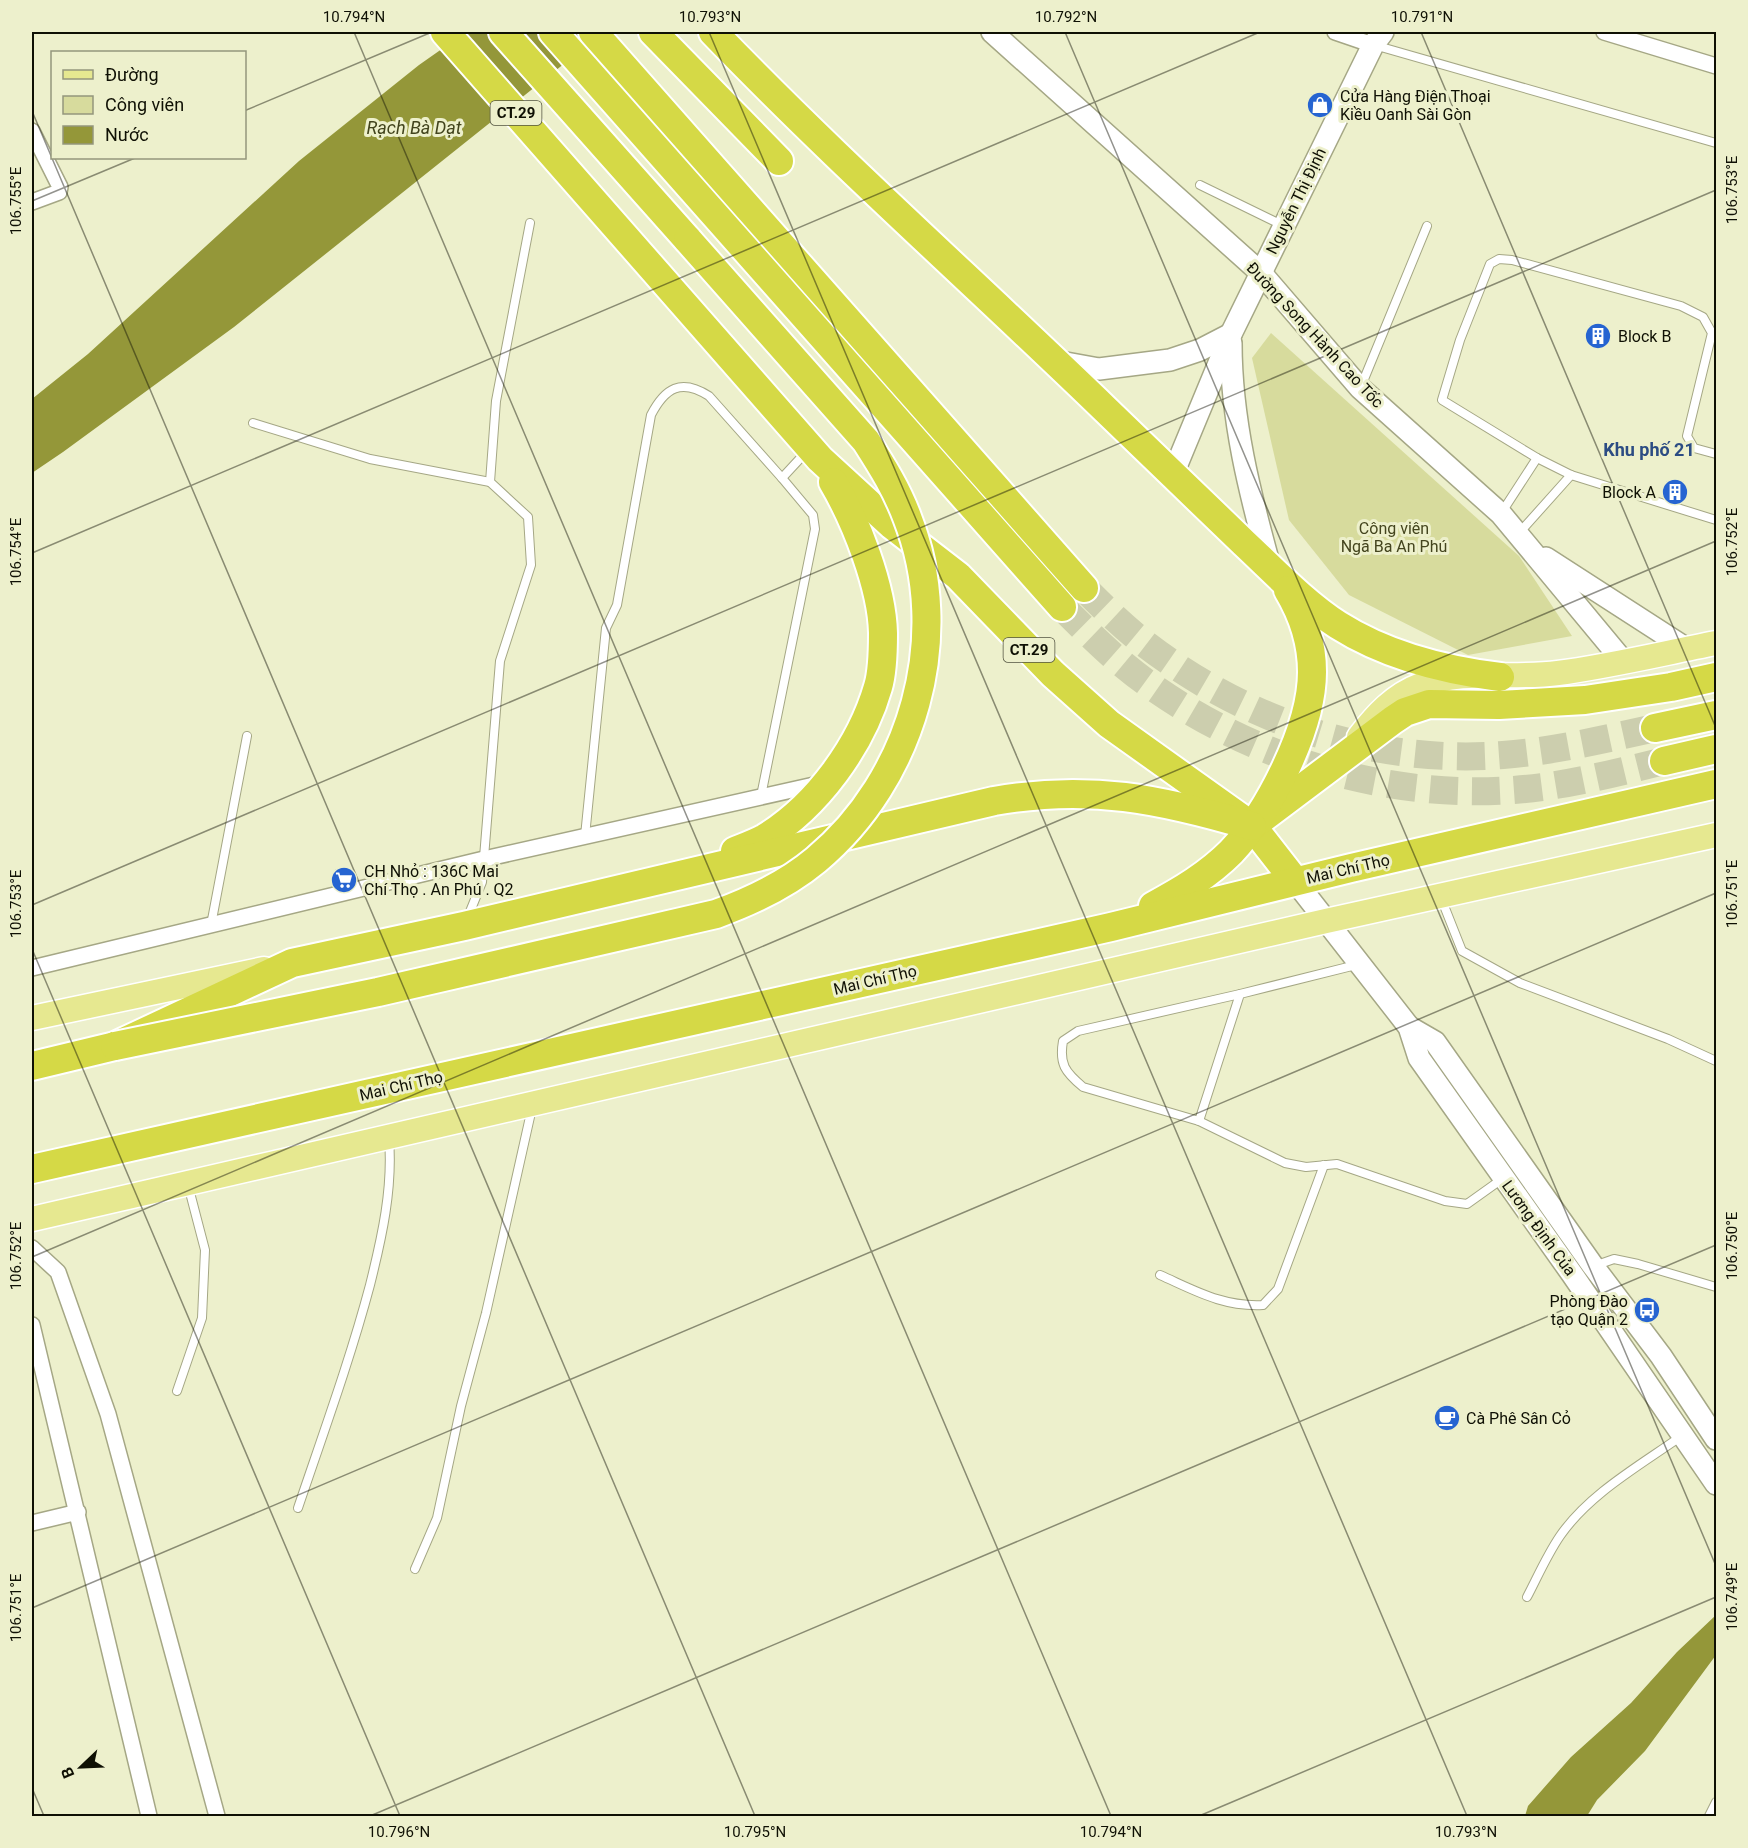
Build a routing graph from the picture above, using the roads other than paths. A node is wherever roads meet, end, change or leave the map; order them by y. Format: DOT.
graph roads {
  1 [pos="445,32"];
  2 [pos="503,32"];
  3 [pos="554,32"];
  4 [pos="594,32"];
  5 [pos="653,32"];
  6 [pos="713,32"];
  7 [pos="992,32"];
  8 [pos="1335,32"];
  9 [pos="1604,32"];
  10 [pos="1378,38"];
  11 [pos="1716,66"];
  12 [pos="32,130"];
  13 [pos="1716,143"];
  14 [pos="779,161"];
  15 [pos="1200,185"];
  16 [pos="32,202"];
  17 [pos="530,223"];
  18 [pos="1284,226"];
  19 [pos="1427,226"];
  20 [pos="1261,273"];
  21 [pos="1231,334"];
  22 [pos="1055,361"];
  23 [pos="1360,388"];
  24 [pos="253,423"];
  25 [pos="815,453"];
  26 [pos="1716,454"];
  27 [pos="1537,458"];
  28 [pos="1173,474"];
  29 [pos="1571,475"];
  30 [pos="782,478"];
  31 [pos="490,482"];
  32 [pos="1501,514"];
  33 [pos="1716,520"];
  34 [pos="1522,541"];
  35 [pos="1270,567"];
  36 [pos="1084,588"];
  37 [pos="1062,607"];
  38 [pos="1716,643"];
  39 [pos="1687,649"];
  40 [pos="1623,661"];
  41 [pos="1500,677"];
  42 [pos="1716,677"];
  43 [pos="1716,714"];
  44 [pos="1655,728"];
  45 [pos="247,736"];
  46 [pos="1716,749"];
  47 [pos="1342,758"];
  48 [pos="1664,761"];
  49 [pos="826,783"];
  50 [pos="1716,784"];
  51 [pos="761,796"];
  52 [pos="1252,826"];
  53 [pos="1716,834"];
  54 [pos="585,836"];
  55 [pos="484,860"];
  56 [pos="684,874"];
  57 [pos="1295,881"];
  58 [pos="1440,896"];
  59 [pos="1326,921"];
  60 [pos="211,925"];
  61 [pos="464,926"];
  62 [pos="1111,927"];
  63 [pos="292,963"];
  64 [pos="1360,964"];
  65 [pos="32,968"];
  66 [pos="1240,994"];
  67 [pos="32,1018"];
  68 [pos="1409,1027"];
  69 [pos="115,1046"];
  70 [pos="1716,1060"];
  71 [pos="32,1065"];
  72 [pos="532,1104"];
  73 [pos="1199,1122"];
  74 [pos="389,1137"];
  75 [pos="1324,1165"];
  76 [pos="32,1169"];
  77 [pos="1503,1179"];
  78 [pos="188,1183"];
  79 [pos="32,1219"];
  80 [pos="32,1248"];
  81 [pos="1593,1266"];
  82 [pos="1160,1275"];
  83 [pos="1716,1287"];
  84 [pos="32,1324"];
  85 [pos="177,1391"];
  86 [pos="1682,1436"];
  87 [pos="1716,1439"];
  88 [pos="1716,1484"];
  89 [pos="298,1508"];
  90 [pos="78,1512"];
  91 [pos="32,1523"];
  92 [pos="415,1569"];
  93 [pos="1527,1598"];
  94 [pos="1716,1802"];
  95 [pos="149,1816"];
  96 [pos="217,1816"];
  97 [pos="1709,1816"];
  1 -- 25 [label="highway, CT.29"];
  2 -- 69 [label="highway, bridge"];
  3 -- 37 [label="highway"];
  4 -- 36 [label="highway"];
  5 -- 14 [label="highway"];
  6 -- 22 [label="highway"];
  7 -- 20 [label="main road, Đường Song Hành Cao Tốc"];
  8 -- 10 [label="street"];
  9 -- 11 [label="street"];
  10 -- 13 [label="lane"];
  10 -- 18 [label="main road, Nguyễn Thị Định"];
  12 -- 16 [label="street"];
  15 -- 18 [label="lane"];
  17 -- 31 [label="lane"];
  18 -- 20 [label="main road, Nguyễn Thị Định"];
  19 -- 23 [label="lane"];
  20 -- 21 [label="main road, Nguyễn Thị Định"];
  20 -- 23 [label="main road, Đường Song Hành Cao Tốc"];
  21 -- 22 [label="main road"];
  21 -- 28 [label="main road, Nguyễn Thị Định"];
  21 -- 35 [label="main road"];
  22 -- 28 [label="highway"];
  23 -- 32 [label="main road, Đường Song Hành Cao Tốc"];
  24 -- 31 [label="lane"];
  25 -- 30 [label="lane"];
  25 -- 49 [label="highway"];
  25 -- 52 [label="highway, CT.29"];
  26 -- 27 [label="lane"];
  27 -- 29 [label="lane"];
  27 -- 32 [label="lane"];
  28 -- 35 [label="highway"];
  29 -- 33 [label="lane"];
  29 -- 34 [label="lane"];
  30 -- 51 [label="lane"];
  30 -- 54 [label="lane"];
  31 -- 55 [label="lane"];
  32 -- 34 [label="main road, Đường Song Hành Cao Tốc"];
  34 -- 39 [label="main road, Đường Song Hành Cao Tốc"];
  34 -- 40 [label="main road, Đường Song Hành Cao Tốc"];
  35 -- 41 [label="highway"];
  35 -- 52 [label="highway"];
  38 -- 39 [label="main road"];
  39 -- 40 [label="main road"];
  40 -- 41 [label="main road"];
  41 -- 47 [label="main road"];
  42 -- 47 [label="highway"];
  43 -- 44 [label="highway"];
  45 -- 60 [label="lane"];
  46 -- 48 [label="highway"];
  47 -- 52 [label="highway"];
  49 -- 51 [label="street"];
  49 -- 56 [label="highway"];
  50 -- 57 [label="highway, Mai Chí Thọ"];
  51 -- 54 [label="street"];
  52 -- 56 [label="highway"];
  52 -- 57 [label="highway"];
  52 -- 62 [label="highway"];
  53 -- 58 [label="main road"];
  54 -- 55 [label="street"];
  55 -- 60 [label="street"];
  55 -- 61 [label="lane"];
  56 -- 61 [label="highway"];
  57 -- 59 [label="main road, Lương Định Của"];
  57 -- 62 [label="highway, Mai Chí Thọ"];
  58 -- 59 [label="main road"];
  58 -- 70 [label="lane"];
  59 -- 64 [label="main road, Lương Định Của"];
  59 -- 72 [label="main road"];
  60 -- 65 [label="street"];
  61 -- 63 [label="highway"];
  62 -- 76 [label="highway, Mai Chí Thọ"];
  63 -- 67 [label="main road"];
  63 -- 69 [label="highway"];
  64 -- 66 [label="lane"];
  64 -- 68 [label="main road, Lương Định Của"];
  66 -- 73 [label="lane"];
  66 -- 73 [label="lane"];
  68 -- 77 [label="main road, Lương Định Của"];
  68 -- 81 [label="main road, Lương Định Của"];
  69 -- 71 [label="highway"];
  72 -- 74 [label="main road"];
  72 -- 92 [label="lane"];
  73 -- 75 [label="lane"];
  74 -- 78 [label="main road"];
  74 -- 89 [label="lane"];
  75 -- 77 [label="lane"];
  75 -- 82 [label="lane"];
  77 -- 86 [label="main road, Lương Định Của"];
  78 -- 79 [label="main road"];
  78 -- 85 [label="lane"];
  80 -- 96 [label="street"];
  81 -- 83 [label="lane"];
  81 -- 87 [label="main road, Lương Định Của"];
  84 -- 90 [label="street"];
  86 -- 88 [label="main road, Lương Định Của"];
  86 -- 93 [label="lane"];
  90 -- 91 [label="street"];
  90 -- 95 [label="street"];
  94 -- 97 [label="lane"];
}
